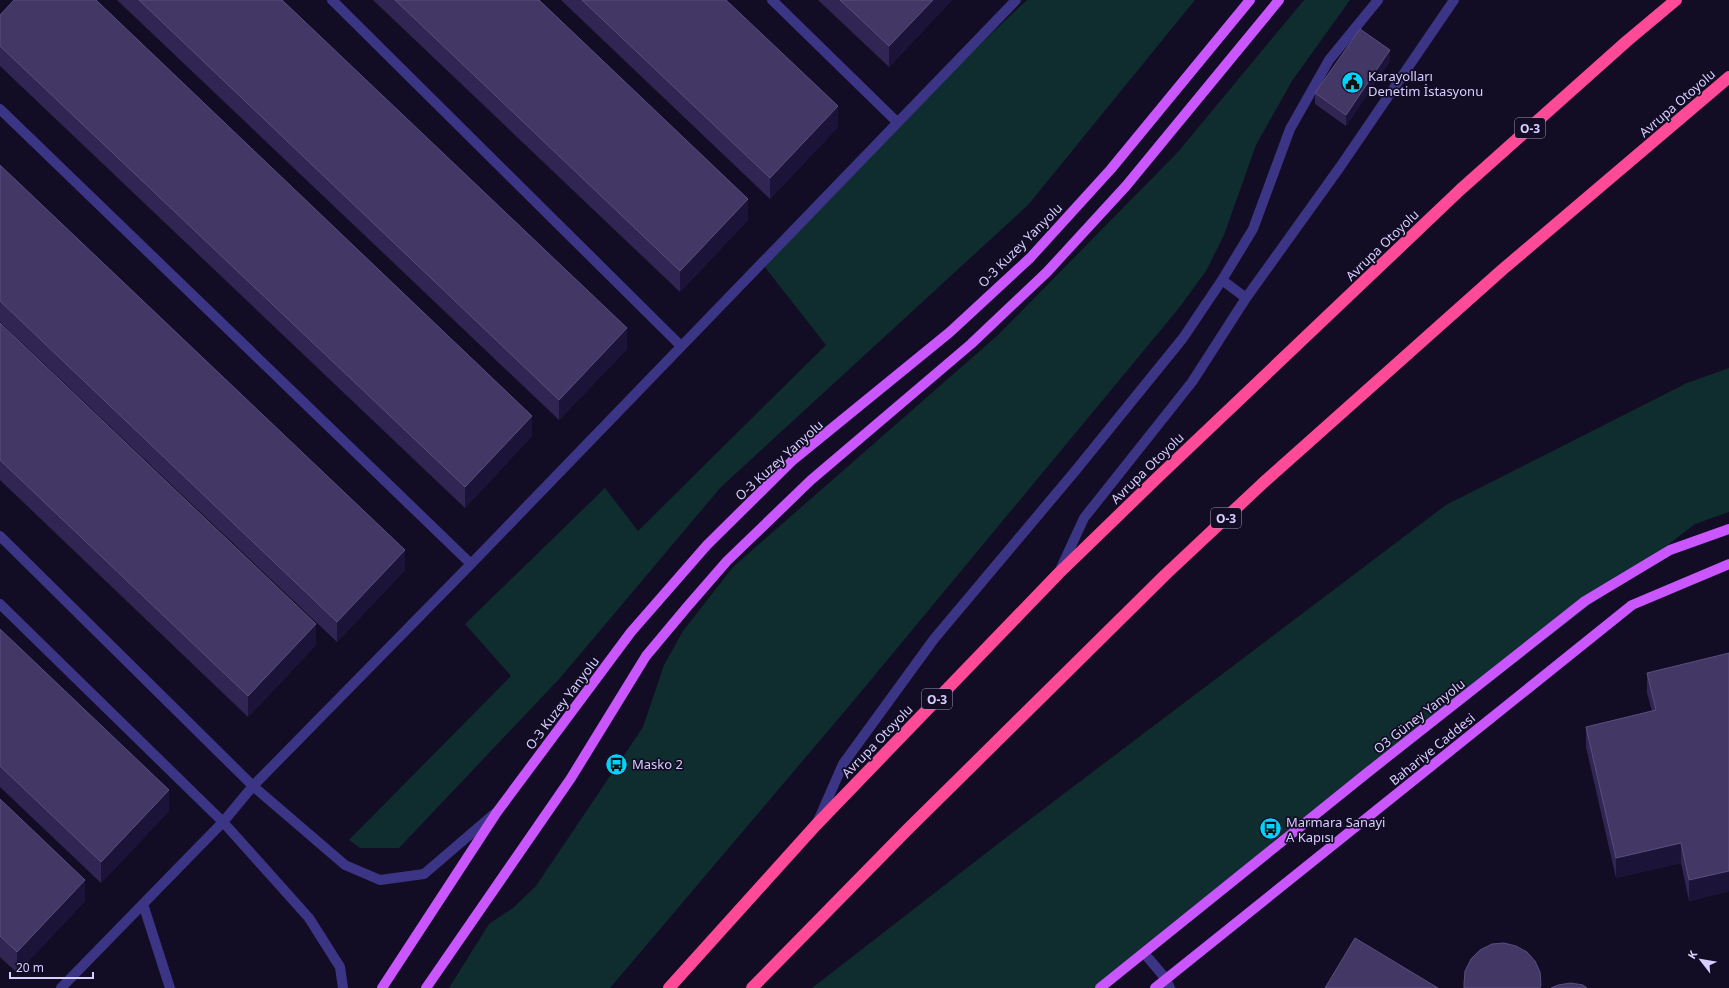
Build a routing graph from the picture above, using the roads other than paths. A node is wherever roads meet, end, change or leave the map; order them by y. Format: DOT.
graph roads {
  1 [pos="332,0"];
  2 [pos="772,0"];
  3 [pos="1016,0"];
  4 [pos="1250,0"];
  5 [pos="1279,0"];
  6 [pos="1378,0"];
  7 [pos="1454,0"];
  8 [pos="1676,0"];
  9 [pos="1729,77"];
  10 [pos="0,109"];
  11 [pos="898,122"];
  12 [pos="1222,280"];
  13 [pos="1246,298"];
  14 [pos="681,346"];
  15 [pos="1729,529"];
  16 [pos="0,536"];
  17 [pos="471,564"];
  18 [pos="1729,564"];
  19 [pos="1059,573"];
  20 [pos="0,604"];
  21 [pos="253,786"];
  22 [pos="497,812"];
  23 [pos="223,822"];
  24 [pos="816,825"];
  25 [pos="142,904"];
  26 [pos="1144,953"];
  27 [pos="1168,984"];
  28 [pos="61,988"];
  29 [pos="170,988"];
  30 [pos="343,988"];
  31 [pos="382,988"];
  32 [pos="426,988"];
  33 [pos="669,988"];
  34 [pos="752,988"];
  35 [pos="1100,988"];
  36 [pos="1155,988"];
  1 -- 14 [label="street"];
  2 -- 11 [label="street"];
  3 -- 11 [label="street"];
  4 -- 22 [label="main road, O-3 Kuzey Yanyolu"];
  5 -- 32 [label="main road"];
  6 -- 12 [label="street"];
  7 -- 13 [label="street"];
  8 -- 19 [label="highway, Avrupa Otoyolu / O-3"];
  9 -- 34 [label="highway, Avrupa Otoyolu / O-3"];
  10 -- 17 [label="street"];
  11 -- 14 [label="street"];
  12 -- 13 [label="street"];
  12 -- 24 [label="street"];
  13 -- 19 [label="street"];
  14 -- 17 [label="street"];
  15 -- 26 [label="main road, O3 Güney Yanyolu"];
  16 -- 21 [label="street"];
  17 -- 21 [label="street"];
  18 -- 27 [label="main road, Bahariye Caddesi"];
  19 -- 24 [label="highway, Avrupa Otoyolu / O-3"];
  20 -- 23 [label="street"];
  21 -- 22 [label="street"];
  21 -- 23 [label="street"];
  22 -- 31 [label="main road, O-3 Kuzey Yanyolu"];
  23 -- 25 [label="street"];
  23 -- 30 [label="street"];
  24 -- 33 [label="highway, Avrupa Otoyolu / O-3"];
  25 -- 28 [label="street"];
  25 -- 29 [label="street"];
  26 -- 27 [label="street"];
  26 -- 35 [label="main road, O3 Güney Yanyolu"];
  27 -- 36 [label="main road, Bahariye Caddesi"];
}
